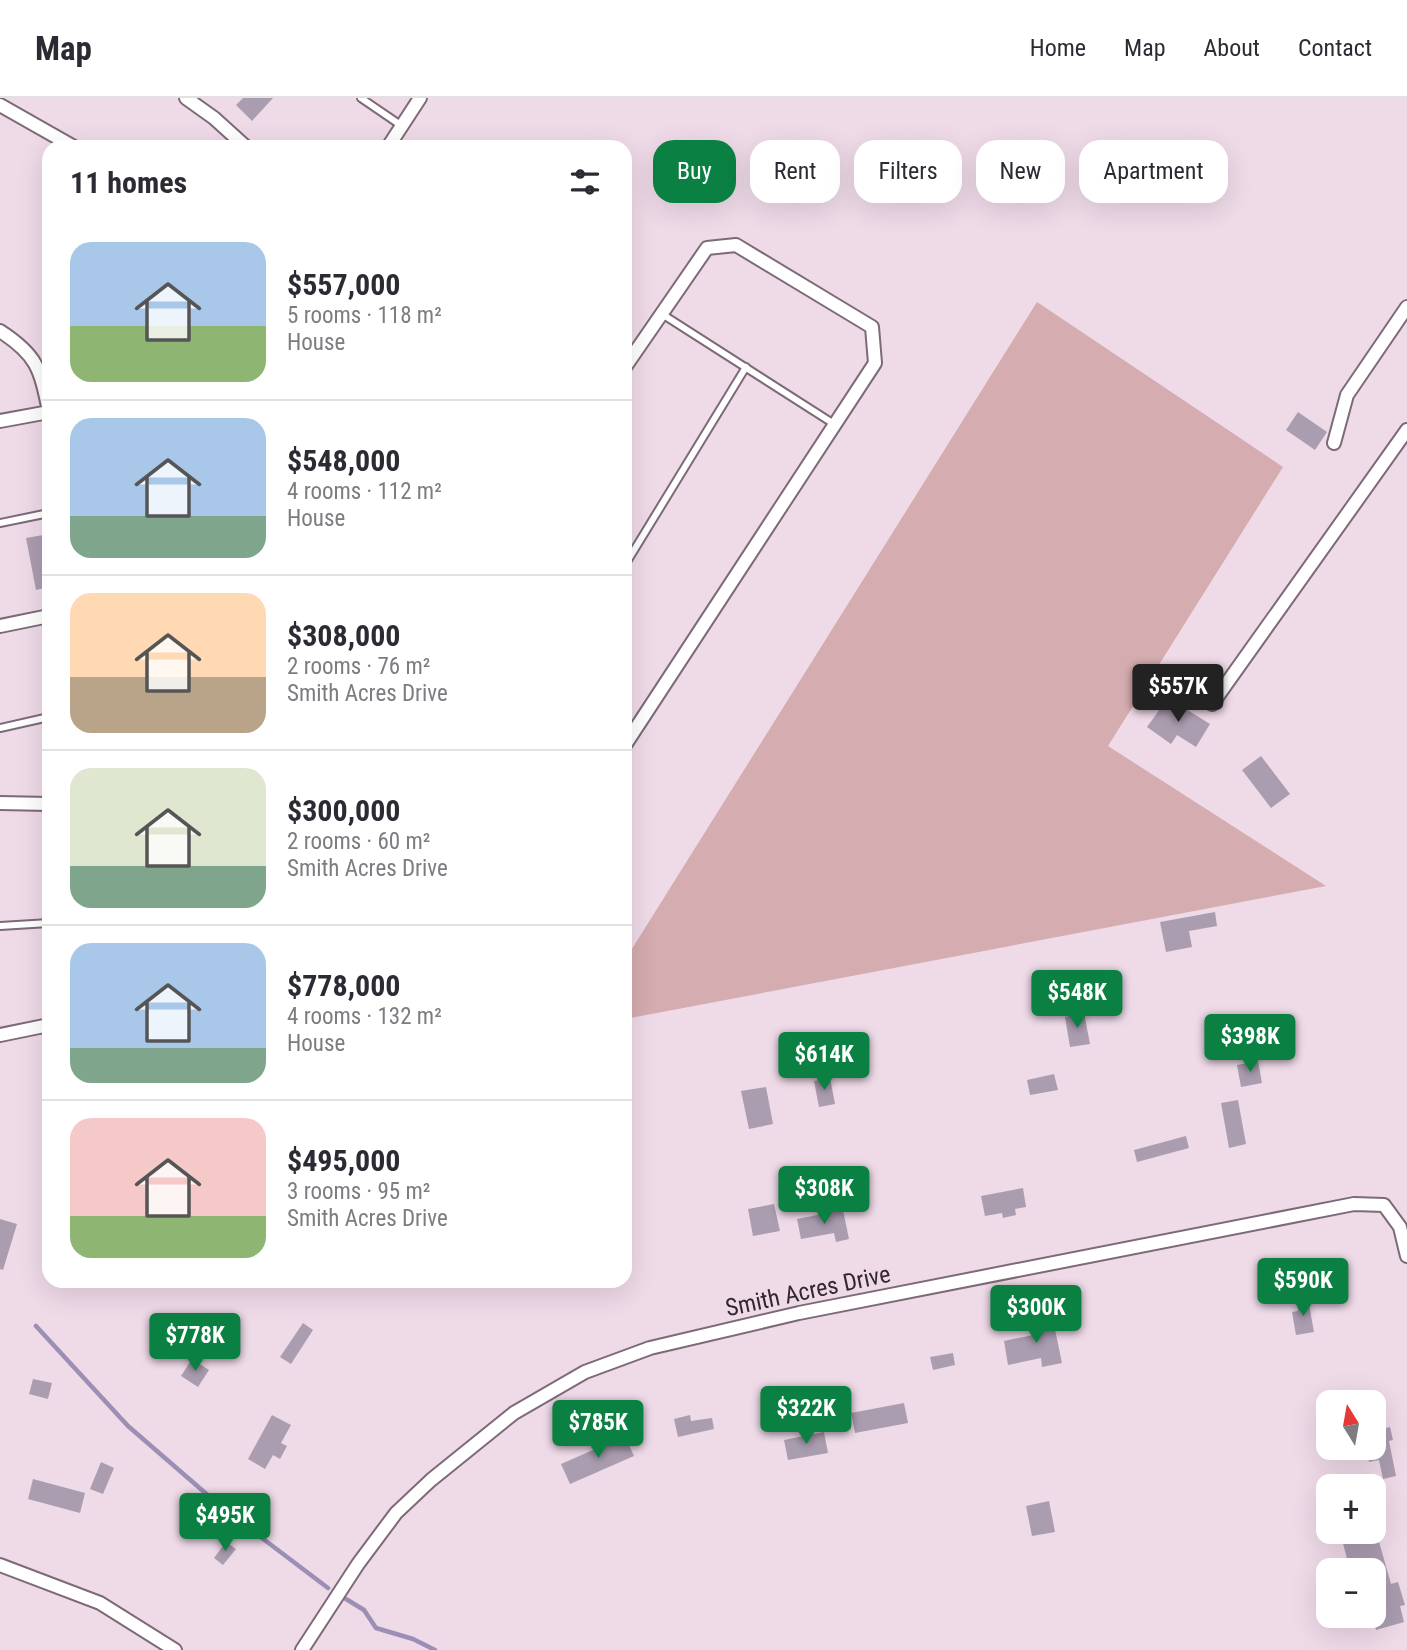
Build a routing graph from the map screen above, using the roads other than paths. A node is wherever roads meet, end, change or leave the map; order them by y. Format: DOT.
graph roads {
  1 [pos="186,98"];
  2 [pos="361,98"];
  3 [pos="421,98"];
  4 [pos="0,105"];
  5 [pos="402,126"];
  6 [pos="62,140"];
  7 [pos="238,140"];
  8 [pos="393,140"];
  9 [pos="1407,307"];
  10 [pos="661,313"];
  11 [pos="0,331"];
  12 [pos="632,356"];
  13 [pos="746,367"];
  14 [pos="42,386"];
  15 [pos="42,412"];
  16 [pos="0,421"];
  17 [pos="834,424"];
  18 [pos="1407,430"];
  19 [pos="1334,443"];
  20 [pos="42,514"];
  21 [pos="0,523"];
  22 [pos="632,554"];
  23 [pos="42,617"];
  24 [pos="0,626"];
  25 [pos="1212,705"];
  26 [pos="42,719"];
  27 [pos="0,728"];
  28 [pos="632,734"];
  29 [pos="0,803"];
  30 [pos="42,804"];
  31 [pos="42,923"];
  32 [pos="0,926"];
  33 [pos="42,1026"];
  34 [pos="0,1035"];
  35 [pos="1407,1256"];
  36 [pos="0,1565"];
  37 [pos="175,1650"];
  38 [pos="302,1650"];
  1 -- 7 [label="street"];
  2 -- 5 [label="lane"];
  3 -- 5 [label="street"];
  4 -- 6 [label="street"];
  5 -- 8 [label="street"];
  9 -- 19 [label="street"];
  10 -- 12 [label="street"];
  10 -- 13 [label="lane"];
  10 -- 17 [label="street"];
  11 -- 14 [label="street"];
  13 -- 17 [label="lane"];
  13 -- 22 [label="lane"];
  15 -- 16 [label="street"];
  17 -- 28 [label="street"];
  18 -- 25 [label="street"];
  20 -- 21 [label="lane"];
  23 -- 24 [label="street"];
  26 -- 27 [label="lane"];
  29 -- 30 [label="street"];
  31 -- 32 [label="lane"];
  33 -- 34 [label="street"];
  35 -- 38 [label="street, Smith Acres Drive"];
  36 -- 37 [label="street"];
}
